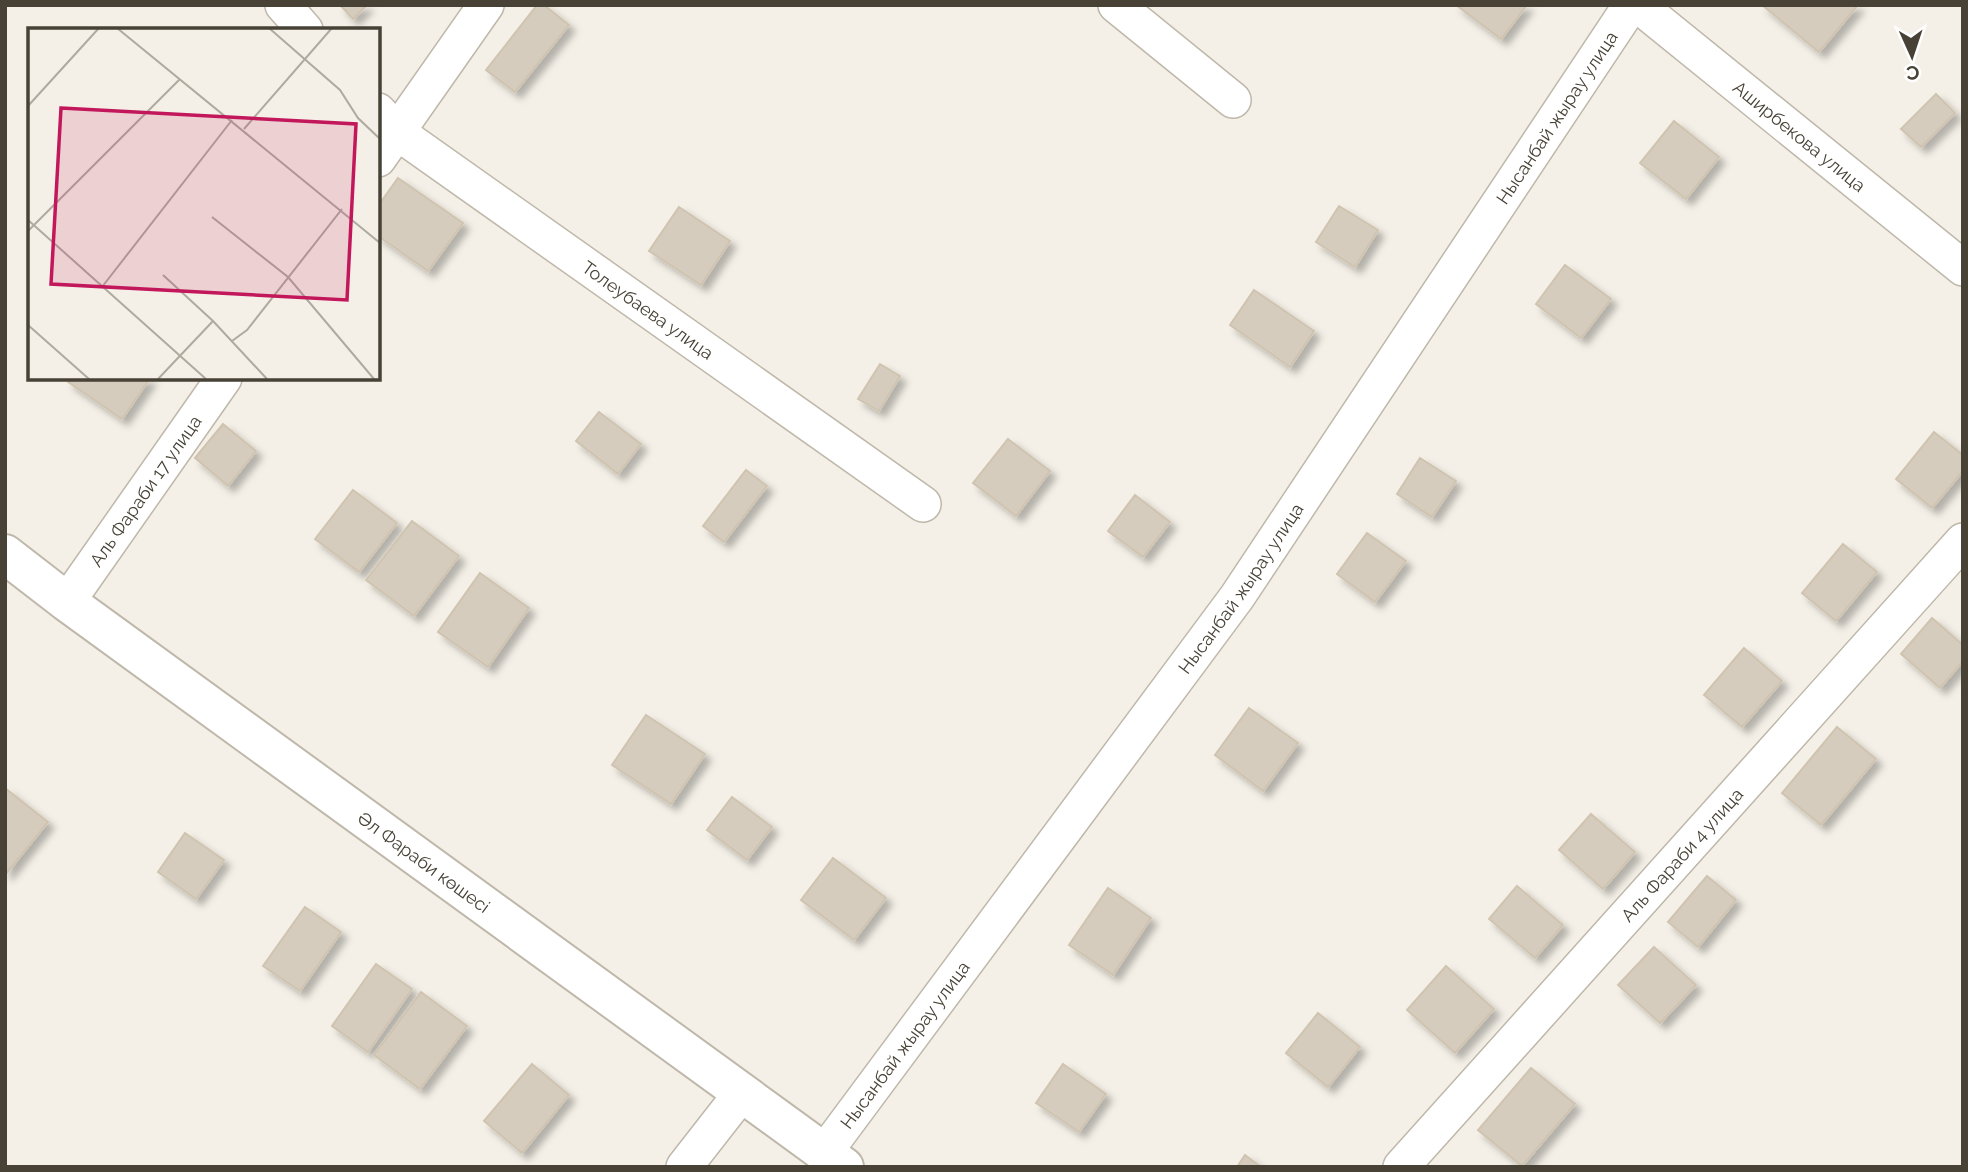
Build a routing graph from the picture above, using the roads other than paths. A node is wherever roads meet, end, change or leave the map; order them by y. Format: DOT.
graph roads {
  1 [pos="283,5"];
  2 [pos="486,5"];
  3 [pos="1116,5"];
  4 [pos="1631,5"];
  5 [pos="1638,5"];
  6 [pos="303,28"];
  7 [pos="1233,100"];
  8 [pos="384,134"];
  9 [pos="1963,268"];
  10 [pos="223,380"];
  11 [pos="923,504"];
  12 [pos="1963,541"];
  13 [pos="5,554"];
  14 [pos="67,602"];
  15 [pos="741,1094"];
  16 [pos="834,1160"];
  17 [pos="684,1167"];
  18 [pos="1401,1167"];
  1 -- 6 [label="street"];
  2 -- 8 [label="street"];
  3 -- 7 [label="street"];
  4 -- 16 [label="street, Нысанбай жырау улица"];
  5 -- 9 [label="street, Аширбекова улица"];
  8 -- 11 [label="street, Толеубаева улица"];
  10 -- 14 [label="street, Аль Фараби 17 улица"];
  12 -- 18 [label="street, Аль Фараби 4 улица"];
  13 -- 14 [label="street, Әл Фараби көшесі"];
  14 -- 15 [label="street, Әл Фараби көшесі"];
  15 -- 16 [label="street, Әл Фараби көшесі"];
  15 -- 17 [label="street"];
}
